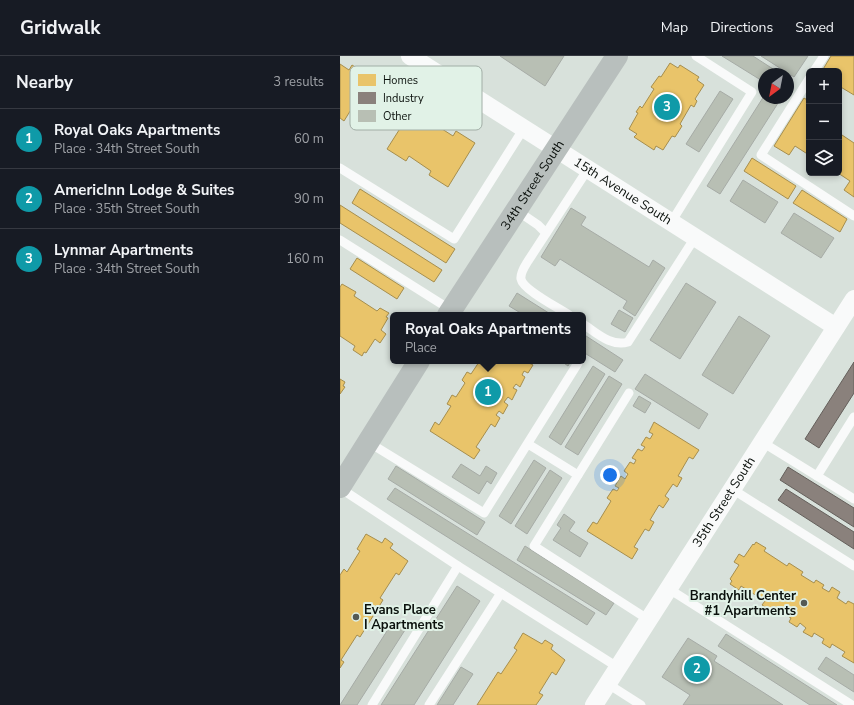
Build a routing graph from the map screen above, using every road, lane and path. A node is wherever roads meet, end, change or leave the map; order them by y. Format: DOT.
graph roads {
  1 [pos="410,56"];
  2 [pos="617,56"];
  3 [pos="696,56"];
  4 [pos="824,56"];
  5 [pos="426,66"];
  6 [pos="816,68"];
  7 [pos="806,84"];
  8 [pos="482,101"];
  9 [pos="524,128"];
  10 [pos="556,148"];
  11 [pos="340,168"];
  12 [pos="588,168"];
  13 [pos="516,210"];
  14 [pos="854,216"];
  15 [pos="672,221"];
  16 [pos="546,232"];
  17 [pos="696,236"];
  18 [pos="340,240"];
  19 [pos="854,299"];
  20 [pos="448,312"];
  21 [pos="450,312"];
  22 [pos="564,312"];
  23 [pos="586,326"];
  24 [pos="836,327"];
  25 [pos="417,364"];
  26 [pos="577,364"];
  27 [pos="629,393"];
  28 [pos="854,418"];
  29 [pos="368,442"];
  30 [pos="762,442"];
  31 [pos="528,444"];
  32 [pos="578,475"];
  33 [pos="817,476"];
  34 [pos="340,487"];
  35 [pos="732,489"];
  36 [pos="854,499"];
  37 [pos="458,566"];
  38 [pos="854,566"];
  39 [pos="669,588"];
  40 [pos="501,593"];
  41 [pos="649,620"];
  42 [pos="618,668"];
  43 [pos="608,684"];
  44 [pos="372,705"];
  45 [pos="429,705"];
  46 [pos="594,705"];
  47 [pos="641,705"];
  48 [pos="852,705"];
  1 -- 5 [label="street, 15th Avenue South"];
  2 -- 10 [label="street, 34th Street South"];
  3 -- 15 [label="lane"];
  4 -- 6 [label="lane"];
  7 -- 14 [label="lane"];
  8 -- 9 [label="street, 15th Avenue South"];
  9 -- 10 [label="street, 15th Avenue South"];
  9 -- 11 [label="lane"];
  10 -- 12 [label="street, 15th Avenue South"];
  10 -- 13 [label="street, 34th Street South"];
  12 -- 15 [label="street, 15th Avenue South"];
  12 -- 16 [label="lane"];
  13 -- 16 [label="lane"];
  13 -- 21 [label="street, 34th Street South"];
  15 -- 17 [label="street, 15th Avenue South"];
  16 -- 22 [label="lane"];
  17 -- 23 [label="lane"];
  17 -- 24 [label="street, 15th Avenue South"];
  18 -- 20 [label="lane"];
  19 -- 24 [label="street, 35th Street South"];
  24 -- 30 [label="street, 35th Street South"];
  25 -- 29 [label="street"];
  26 -- 31 [label="lane"];
  27 -- 32 [label="lane"];
  28 -- 33 [label="lane"];
  29 -- 31 [label="lane"];
  29 -- 34 [label="street"];
  30 -- 33 [label="lane"];
  30 -- 35 [label="street, 35th Street South"];
  31 -- 32 [label="lane"];
  32 -- 41 [label="lane"];
  33 -- 36 [label="lane"];
  34 -- 37 [label="lane"];
  35 -- 38 [label="lane"];
  35 -- 39 [label="street, 35th Street South"];
  37 -- 40 [label="lane"];
  37 -- 44 [label="lane"];
  39 -- 41 [label="street, 35th Street South"];
  39 -- 48 [label="lane"];
  40 -- 42 [label="lane"];
  40 -- 45 [label="lane"];
  41 -- 42 [label="street, 35th Street South"];
  42 -- 43 [label="street, 35th Street South"];
  43 -- 46 [label="street, 35th Street South"];
  43 -- 47 [label="lane"];
}
